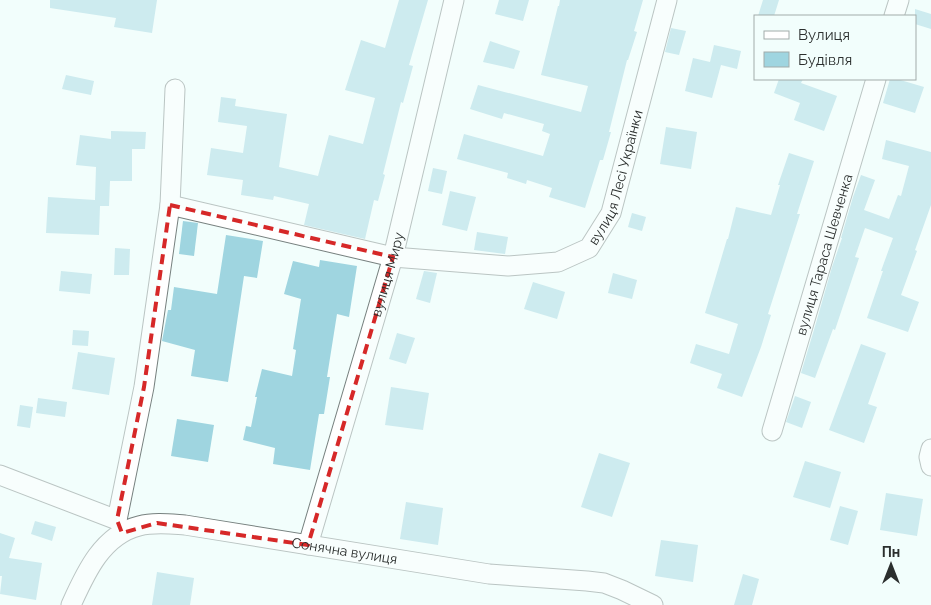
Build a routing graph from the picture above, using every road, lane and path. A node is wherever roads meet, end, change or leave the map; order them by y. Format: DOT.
graph roads {
  1 [pos="454,0"];
  2 [pos="667,0"];
  3 [pos="899,0"];
  4 [pos="894,15"];
  5 [pos="876,80"];
  6 [pos="175,88"];
  7 [pos="170,205"];
  8 [pos="393,257"];
  9 [pos="772,431"];
  10 [pos="931,449"];
  11 [pos="931,466"];
  12 [pos="0,475"];
  13 [pos="119,526"];
  14 [pos="308,545"];
  15 [pos="71,605"];
  16 [pos="654,605"];
  1 -- 8 [label="street, вулиця Миру"];
  2 -- 8 [label="street, вулиця Лесі Українки"];
  3 -- 4 [label="street"];
  5 -- 9 [label="street, вулиця Тараса Шевченка"];
  6 -- 7 [label="street"];
  7 -- 8 [label="street"];
  7 -- 13 [label="street"];
  8 -- 14 [label="street, вулиця Миру"];
  10 -- 11 [label="street"];
  12 -- 13 [label="street"];
  13 -- 14 [label="street, Сонячна вулиця"];
  13 -- 15 [label="street, Сонячна вулиця"];
  14 -- 16 [label="street, Сонячна вулиця"];
}
